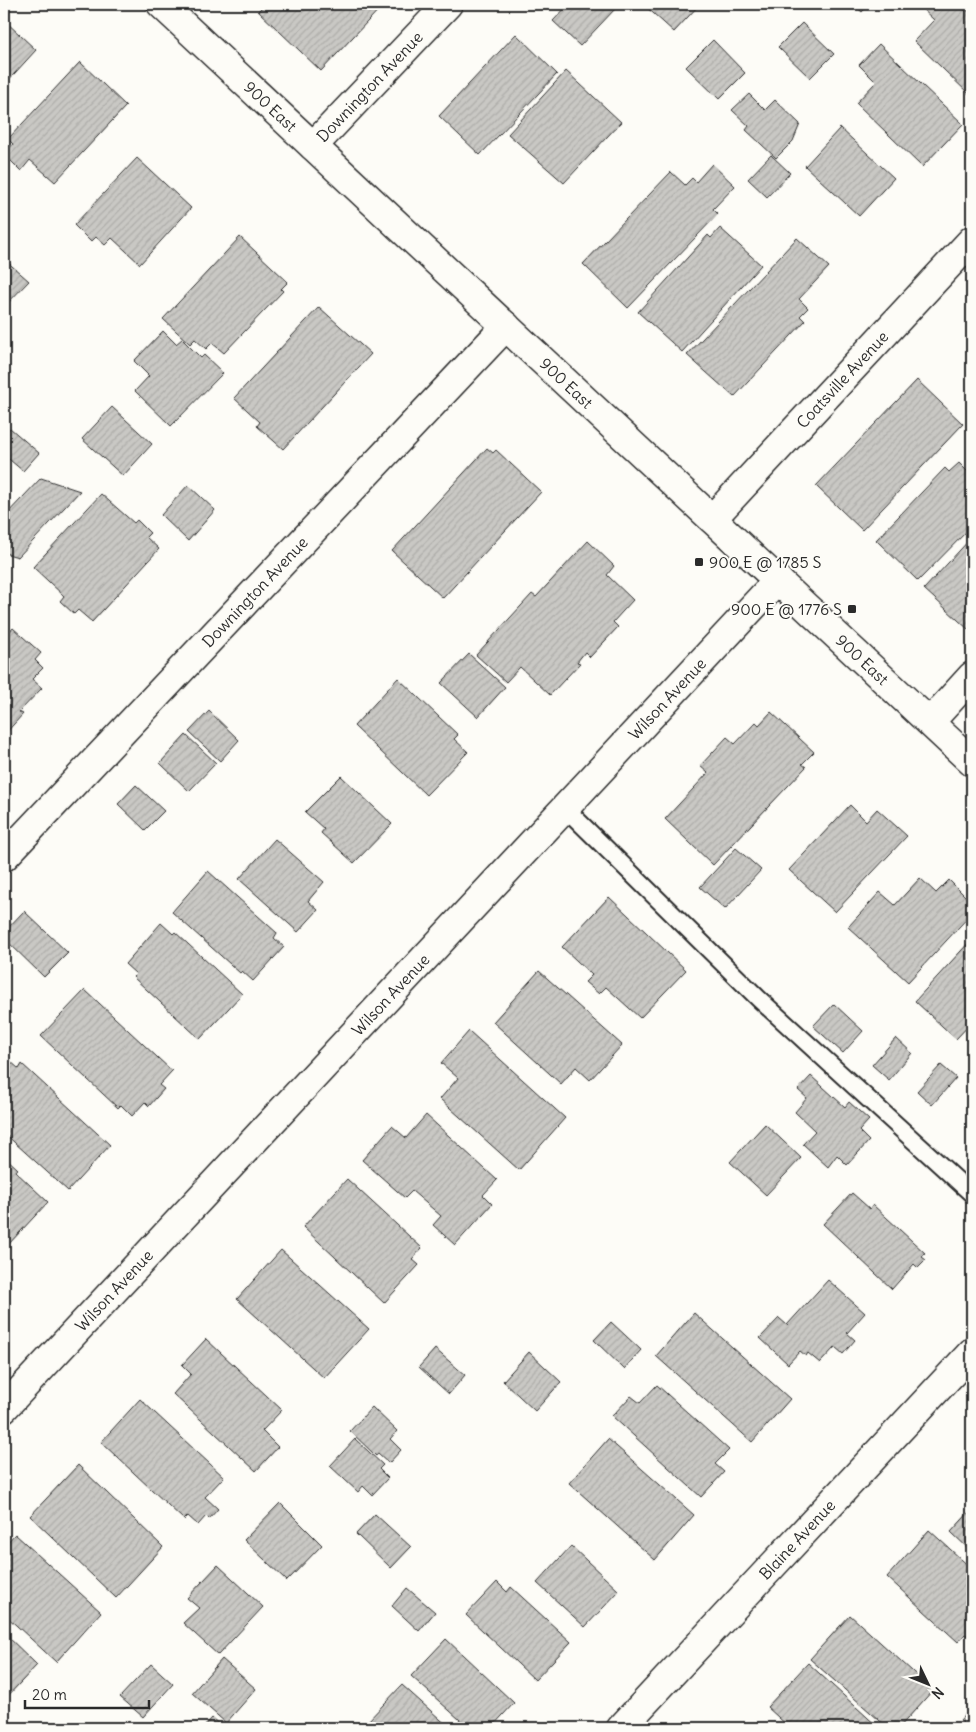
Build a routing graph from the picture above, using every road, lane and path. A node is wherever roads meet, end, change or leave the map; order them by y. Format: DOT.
graph roads {
  1 [pos="161,4"];
  2 [pos="448,4"];
  3 [pos="313,146"];
  4 [pos="972,240"];
  5 [pos="506,326"];
  6 [pos="712,519"];
  7 [pos="778,580"];
  8 [pos="972,676"];
  9 [pos="930,722"];
  10 [pos="972,762"];
  11 [pos="565,808"];
  12 [pos="4,857"];
  13 [pos="972,1194"];
  14 [pos="972,1352"];
  15 [pos="4,1408"];
  16 [pos="621,1728"];
  1 -- 3 [label="street, 900 East"];
  2 -- 3 [label="street, Downington Avenue"];
  3 -- 5 [label="street, 900 East"];
  4 -- 6 [label="street, Coatsville Avenue"];
  5 -- 6 [label="street, 900 East"];
  5 -- 12 [label="street, Downington Avenue"];
  6 -- 7 [label="street, 900 East"];
  7 -- 9 [label="street, 900 East"];
  7 -- 11 [label="street, Wilson Avenue"];
  8 -- 9 [label="street"];
  9 -- 10 [label="street, 900 East"];
  11 -- 13 [label="lane"];
  11 -- 15 [label="street, Wilson Avenue"];
  14 -- 16 [label="street, Blaine Avenue"];
}
